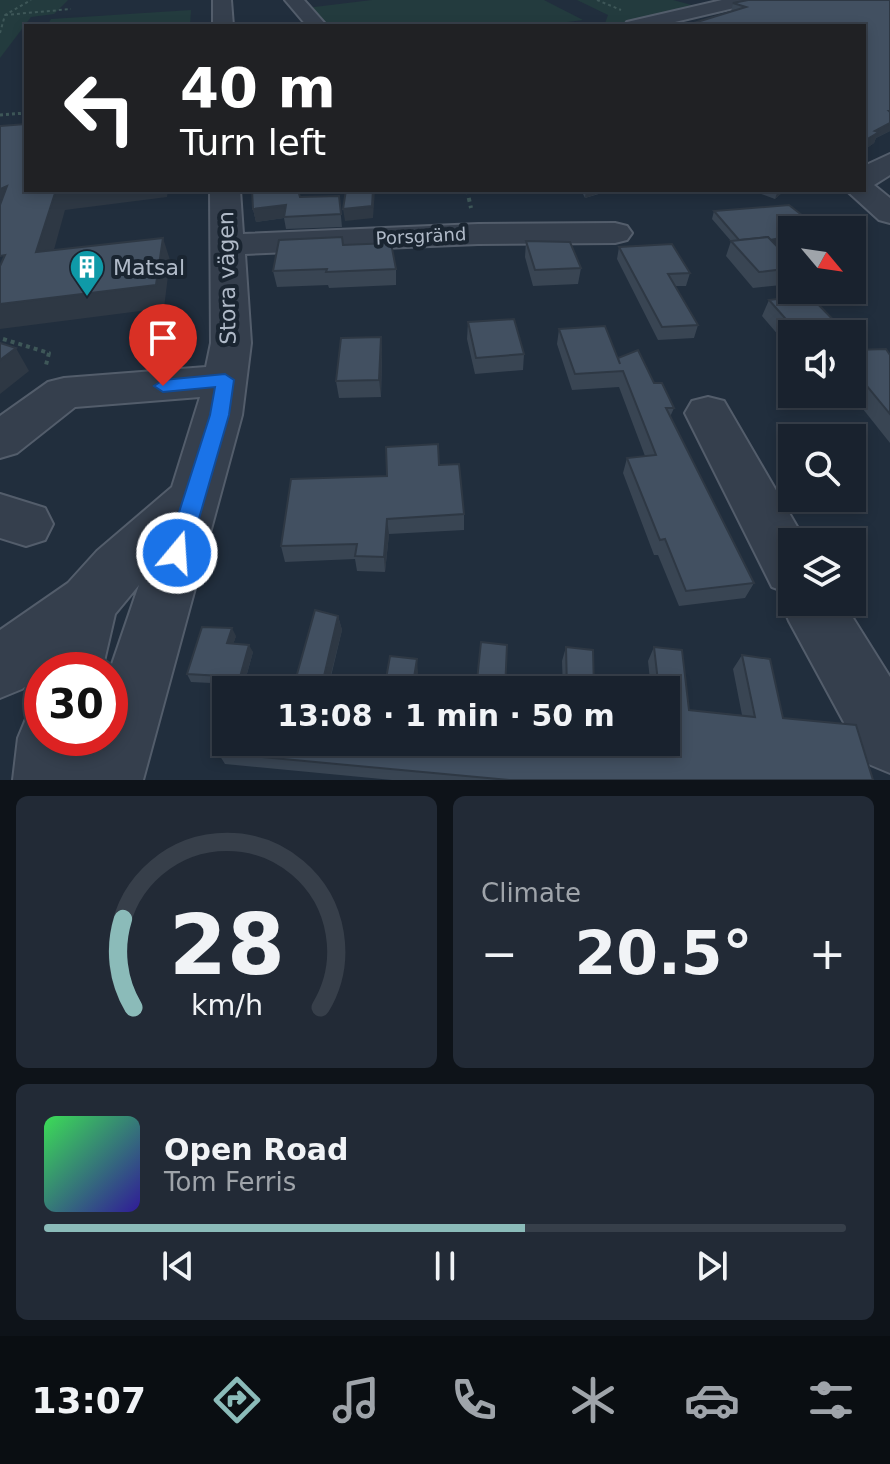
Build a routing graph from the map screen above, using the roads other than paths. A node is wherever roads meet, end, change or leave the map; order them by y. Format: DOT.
graph roads {
  1 [pos="222,0"];
  2 [pos="294,0"];
  3 [pos="745,0"];
  4 [pos="223,24"];
  5 [pos="315,24"];
  6 [pos="643,24"];
  7 [pos="890,163"];
  8 [pos="866,178"];
  9 [pos="225,192"];
  10 [pos="864,192"];
  11 [pos="890,213"];
  12 [pos="615,233"];
  13 [pos="227,245"];
  14 [pos="225,380"];
  15 [pos="708,413"];
  16 [pos="0,440"];
  17 [pos="196,495"];
  18 [pos="778,543"];
  19 [pos="89,602"];
  20 [pos="818,616"];
  21 [pos="75,652"];
  22 [pos="0,667"];
  23 [pos="890,739"];
  24 [pos="50,756"];
  25 [pos="48,780"];
  26 [pos="108,780"];
  1 -- 4 [label="street"];
  2 -- 5 [label="street"];
  3 -- 6 [label="street"];
  7 -- 8 [label="street"];
  9 -- 13 [label="street, Stora vägen"];
  10 -- 11 [label="street"];
  12 -- 13 [label="street, Porsgränd"];
  13 -- 14 [label="street, Stora vägen"];
  14 -- 16 [label="street"];
  14 -- 17 [label="street, Stora vägen"];
  15 -- 18 [label="street"];
  17 -- 19 [label="street"];
  17 -- 26 [label="street, Stora vägen"];
  19 -- 21 [label="street"];
  19 -- 22 [label="street"];
  20 -- 23 [label="street"];
  24 -- 25 [label="street"];
}
